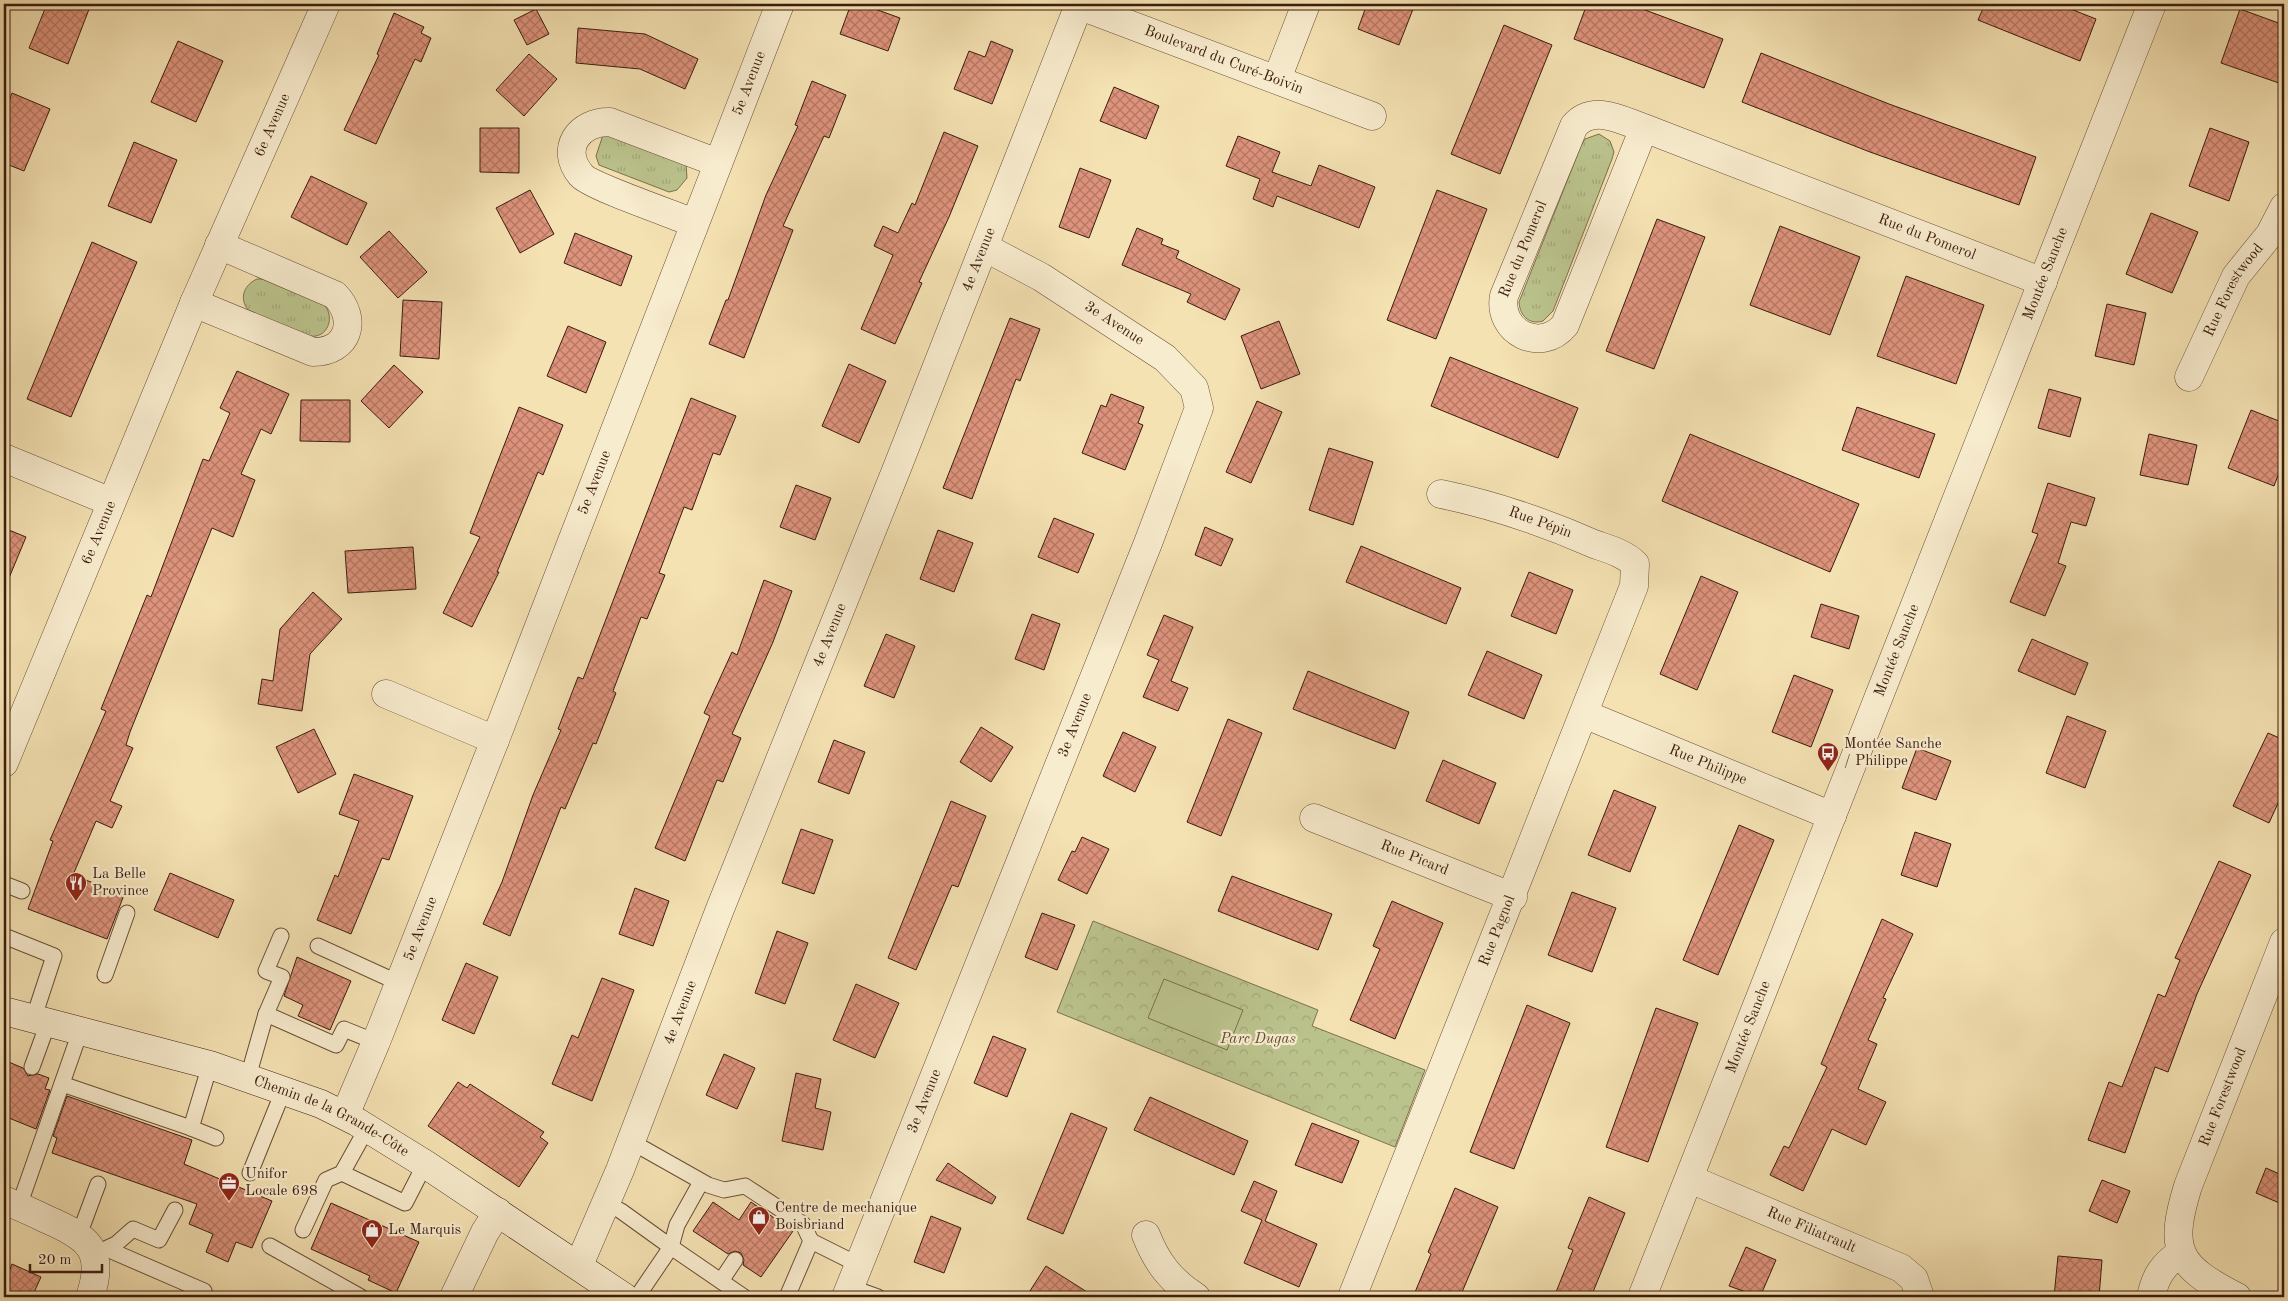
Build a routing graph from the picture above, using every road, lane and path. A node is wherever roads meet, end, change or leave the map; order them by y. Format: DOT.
graph roads {
  1 [pos="326,4"];
  2 [pos="780,4"];
  3 [pos="1306,4"];
  4 [pos="2152,4"];
  5 [pos="1077,5"];
  6 [pos="1277,79"];
  7 [pos="1372,116"];
  8 [pos="1644,128"];
  9 [pos="718,163"];
  10 [pos="2284,207"];
  11 [pos="694,224"];
  12 [pos="219,245"];
  13 [pos="984,247"];
  14 [pos="2042,282"];
  15 [pos="194,303"];
  16 [pos="2189,377"];
  17 [pos="4,458"];
  18 [pos="1441,494"];
  19 [pos="111,502"];
  20 [pos="1635,564"];
  21 [pos="386,694"];
  22 [pos="1584,714"];
  23 [pos="495,740"];
  24 [pos="4,764"];
  25 [pos="1832,816"];
  26 [pos="1314,818"];
  27 [pos="4,884"];
  28 [pos="22,891"];
  29 [pos="1512,897"];
  30 [pos="127,913"];
  31 [pos="4,936"];
  32 [pos="281,936"];
  33 [pos="2284,942"];
  34 [pos="318,946"];
  35 [pos="105,975"];
  36 [pos="399,983"];
  37 [pos="4,1011"];
  38 [pos="266,1014"];
  39 [pos="40,1022"];
  40 [pos="80,1032"];
  41 [pos="376,1042"];
  42 [pos="210,1065"];
  43 [pos="32,1067"];
  44 [pos="248,1077"];
  45 [pos="62,1084"];
  46 [pos="284,1090"];
  47 [pos="356,1122"];
  48 [pos="191,1128"];
  49 [pos="216,1138"];
  50 [pos="630,1141"];
  51 [pos="425,1164"];
  52 [pos="250,1173"];
  53 [pos="342,1173"];
  54 [pos="1690,1179"];
  55 [pos="701,1182"];
  56 [pos="98,1184"];
  57 [pos="11,1203"];
  58 [pos="606,1203"];
  59 [pos="175,1210"];
  60 [pos="498,1212"];
  61 [pos="303,1230"];
  62 [pos="1146,1235"];
  63 [pos="811,1241"];
  64 [pos="93,1246"];
  65 [pos="270,1246"];
  66 [pos="671,1247"];
  67 [pos="2181,1253"];
  68 [pos="735,1260"];
  69 [pos="579,1266"];
  70 [pos="721,1281"];
  71 [pos="852,1283"];
  72 [pos="90,1297"];
  73 [pos="201,1297"];
  74 [pos="361,1297"];
  75 [pos="454,1297"];
  76 [pos="624,1297"];
  77 [pos="637,1297"];
  78 [pos="744,1297"];
  79 [pos="787,1297"];
  80 [pos="878,1297"];
  81 [pos="1196,1297"];
  82 [pos="1352,1297"];
  83 [pos="1642,1297"];
  84 [pos="1920,1297"];
  85 [pos="2151,1297"];
  86 [pos="2237,1297"];
  1 -- 12 [label="street, 6e Avenue"];
  2 -- 9 [label="street, 5e Avenue"];
  3 -- 6 [label="street"];
  4 -- 14 [label="street, Montée Sanche"];
  5 -- 6 [label="street, Boulevard du Curé-Boivin"];
  5 -- 13 [label="street, 4e Avenue"];
  6 -- 7 [label="street, Boulevard du Curé-Boivin"];
  8 -- 8 [label="street, Rue du Pomerol"];
  8 -- 14 [label="street, Rue du Pomerol"];
  9 -- 11 [label="street, 5e Avenue"];
  9 -- 11 [label="street"];
  10 -- 16 [label="street, Rue Forestwood"];
  11 -- 23 [label="street, 5e Avenue"];
  12 -- 15 [label="street, 6e Avenue"];
  12 -- 15 [label="street"];
  13 -- 50 [label="street, 4e Avenue"];
  13 -- 71 [label="street, 3e Avenue"];
  14 -- 25 [label="street, Montée Sanche"];
  15 -- 19 [label="street, 6e Avenue"];
  17 -- 19 [label="street"];
  18 -- 20 [label="street, Rue Pépin"];
  19 -- 24 [label="street, 6e Avenue"];
  20 -- 22 [label="street, Rue Pagnol"];
  21 -- 23 [label="street"];
  22 -- 25 [label="street, Rue Philippe"];
  22 -- 29 [label="street, Rue Pagnol"];
  23 -- 36 [label="street, 5e Avenue"];
  25 -- 54 [label="street, Montée Sanche"];
  26 -- 29 [label="street, Rue Picard"];
  27 -- 28 [label="lane"];
  29 -- 82 [label="street, Rue Pagnol"];
  30 -- 35 [label="lane"];
  31 -- 39 [label="lane"];
  32 -- 38 [label="lane"];
  33 -- 67 [label="street, Rue Forestwood"];
  34 -- 36 [label="lane"];
  36 -- 41 [label="street, 5e Avenue"];
  37 -- 39 [label="street, Chemin de la Grande-Côte"];
  38 -- 41 [label="lane"];
  38 -- 44 [label="lane"];
  39 -- 40 [label="street, Chemin de la Grande-Côte"];
  39 -- 43 [label="lane"];
  40 -- 42 [label="street, Chemin de la Grande-Côte"];
  40 -- 45 [label="lane"];
  41 -- 47 [label="street, 5e Avenue"];
  42 -- 44 [label="street, Chemin de la Grande-Côte"];
  42 -- 48 [label="lane"];
  44 -- 46 [label="street, Chemin de la Grande-Côte"];
  45 -- 48 [label="lane"];
  45 -- 57 [label="lane"];
  46 -- 47 [label="street, Chemin de la Grande-Côte"];
  46 -- 52 [label="lane"];
  47 -- 51 [label="street, Chemin de la Grande-Côte"];
  47 -- 53 [label="lane"];
  48 -- 49 [label="lane"];
  50 -- 55 [label="lane"];
  50 -- 58 [label="street, 4e Avenue"];
  51 -- 53 [label="lane"];
  51 -- 60 [label="street, Chemin de la Grande-Côte"];
  53 -- 61 [label="lane"];
  54 -- 83 [label="street, Montée Sanche"];
  54 -- 84 [label="street, Rue Filiatrault"];
  55 -- 63 [label="lane"];
  55 -- 66 [label="lane"];
  56 -- 64 [label="lane"];
  57 -- 64 [label="street"];
  58 -- 66 [label="lane"];
  58 -- 69 [label="street, 4e Avenue"];
  59 -- 64 [label="lane"];
  60 -- 69 [label="street, Chemin de la Grande-Côte"];
  60 -- 75 [label="street"];
  62 -- 81 [label="street"];
  63 -- 71 [label="lane"];
  63 -- 79 [label="lane"];
  64 -- 72 [label="street"];
  64 -- 73 [label="lane"];
  65 -- 74 [label="lane"];
  66 -- 70 [label="lane"];
  66 -- 77 [label="lane"];
  67 -- 85 [label="street"];
  67 -- 86 [label="street"];
  68 -- 70 [label="lane"];
  69 -- 76 [label="street, Chemin de la Grande-Côte"];
  70 -- 78 [label="lane"];
  71 -- 80 [label="lane"];
}
